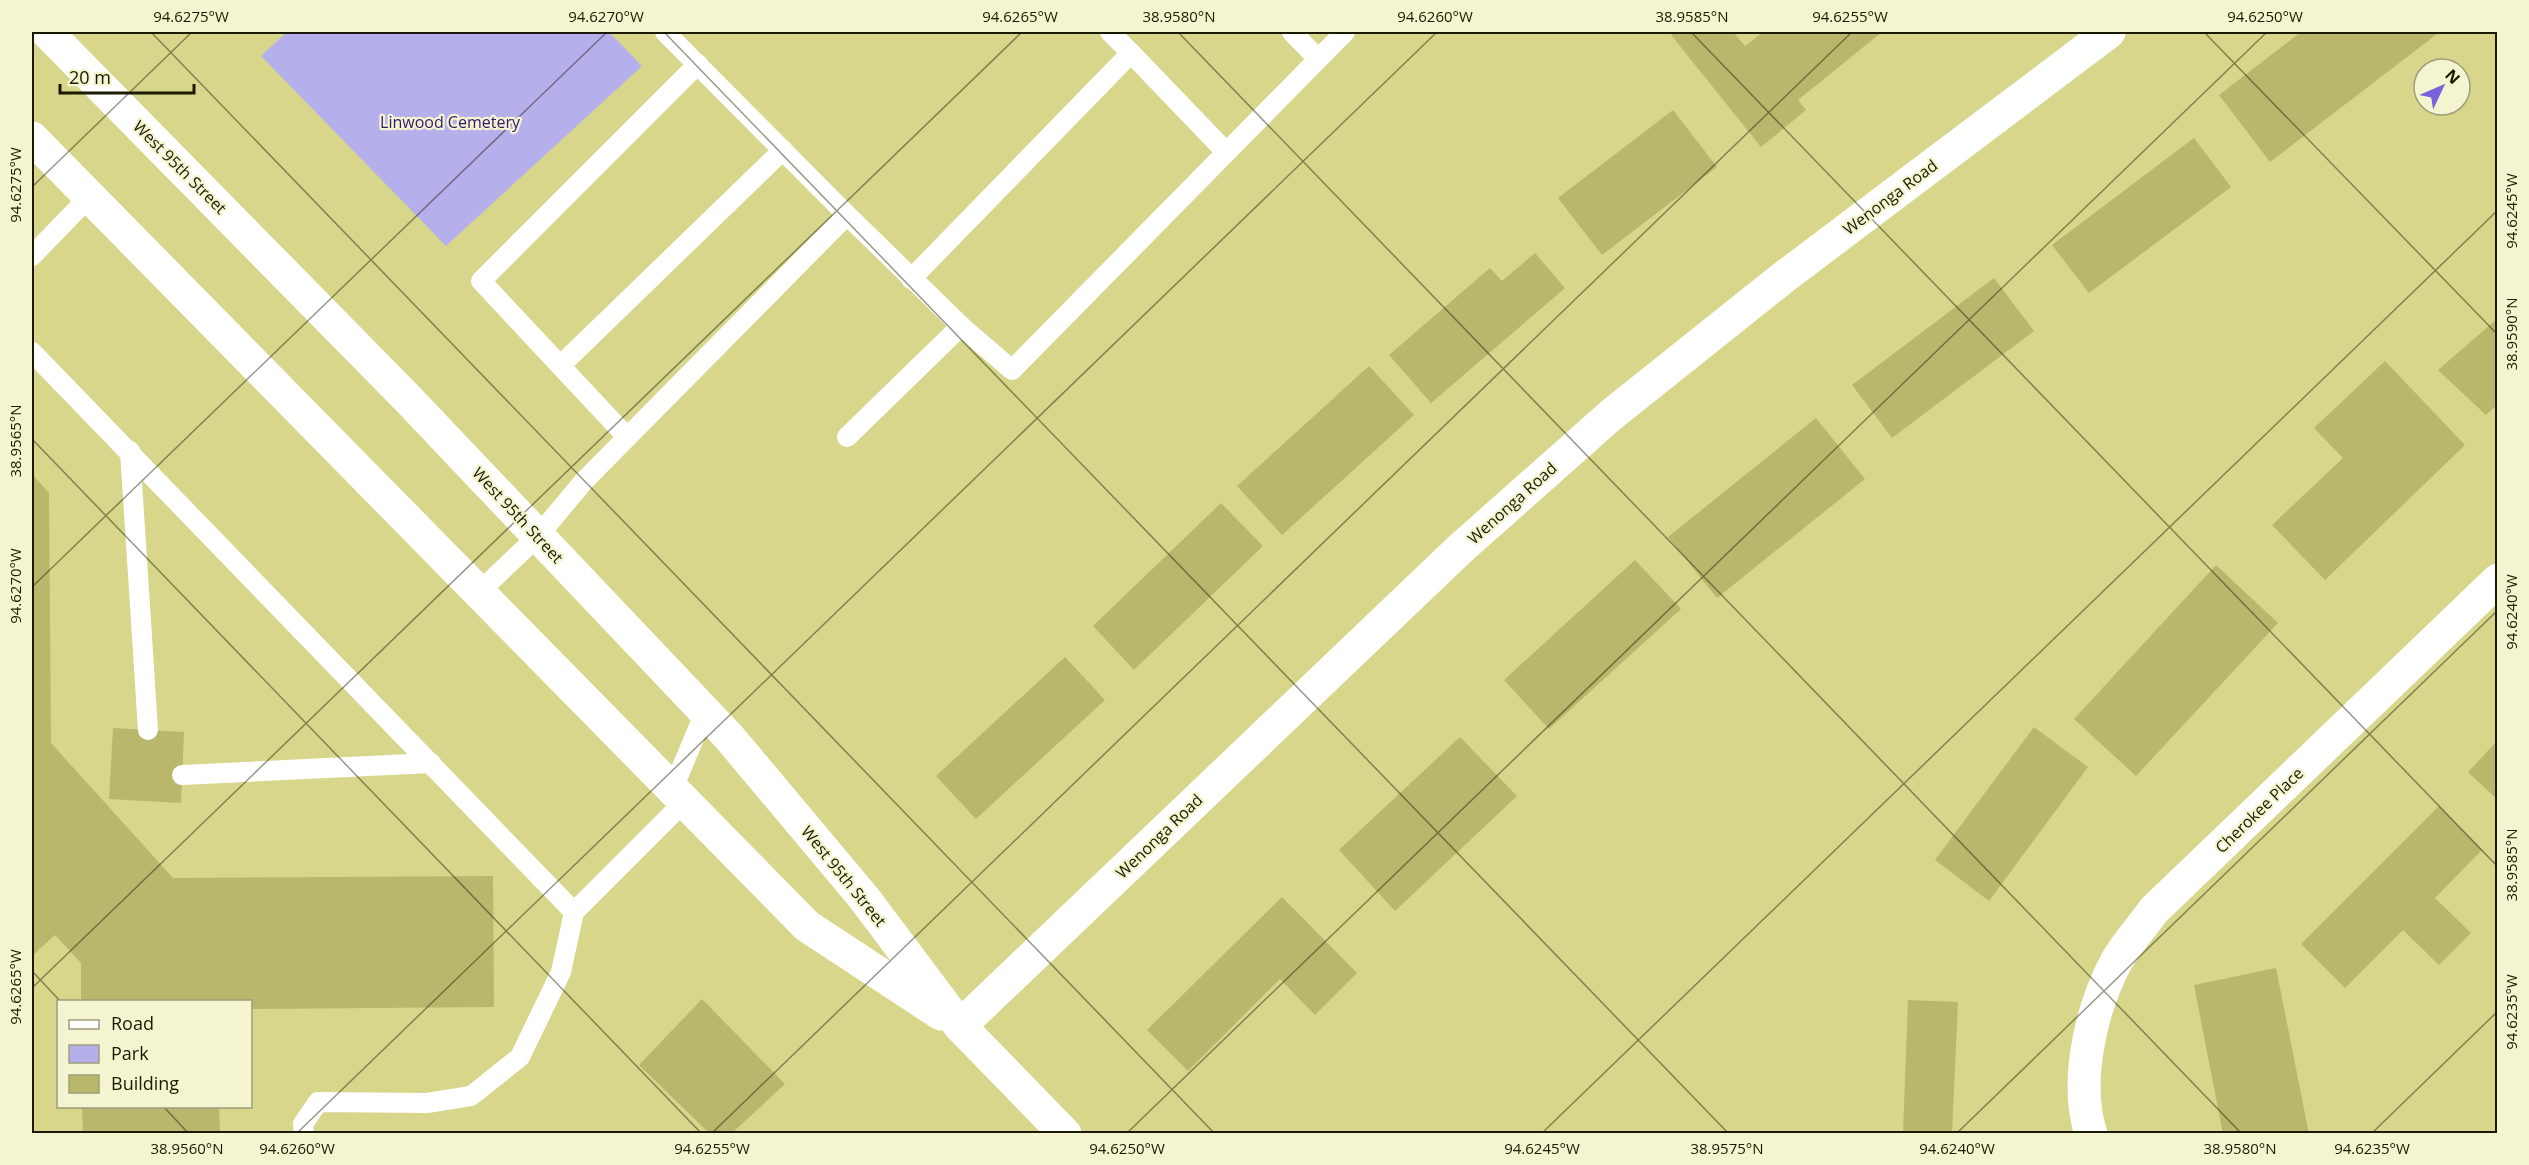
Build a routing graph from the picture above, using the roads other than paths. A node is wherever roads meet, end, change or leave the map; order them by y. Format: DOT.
graph roads {
  1 [pos="47,32"];
  2 [pos="1110,32"];
  3 [pos="1292,32"];
  4 [pos="1345,32"];
  5 [pos="2109,32"];
  6 [pos="669,33"];
  7 [pos="1131,53"];
  8 [pos="1318,59"];
  9 [pos="698,64"];
  10 [pos="32,138"];
  11 [pos="783,150"];
  12 [pos="1226,152"];
  13 [pos="89,197"];
  14 [pos="847,215"];
  15 [pos="32,256"];
  16 [pos="911,279"];
  17 [pos="962,326"];
  18 [pos="32,352"];
  19 [pos="561,365"];
  20 [pos="627,436"];
  21 [pos="847,437"];
  22 [pos="130,451"];
  23 [pos="538,536"];
  24 [pos="2498,580"];
  25 [pos="478,593"];
  26 [pos="705,712"];
  27 [pos="148,730"];
  28 [pos="431,763"];
  29 [pos="182,775"];
  30 [pos="678,797"];
  31 [pos="574,912"];
  32 [pos="960,1026"];
  33 [pos="303,1134"];
  34 [pos="1065,1134"];
  35 [pos="2091,1134"];
  1 -- 23 [label="main road, West 95th Street"];
  2 -- 7 [label="lane"];
  3 -- 8 [label="lane"];
  4 -- 8 [label="lane"];
  5 -- 32 [label="main road, Wenonga Road"];
  6 -- 9 [label="lane"];
  7 -- 12 [label="lane"];
  7 -- 16 [label="lane"];
  8 -- 12 [label="lane"];
  9 -- 11 [label="lane"];
  9 -- 19 [label="lane"];
  10 -- 13 [label="main road, West 95th Street"];
  11 -- 14 [label="lane"];
  11 -- 19 [label="lane"];
  12 -- 17 [label="lane"];
  13 -- 15 [label="lane"];
  13 -- 25 [label="main road, West 95th Street"];
  14 -- 16 [label="lane"];
  14 -- 20 [label="lane"];
  16 -- 17 [label="lane"];
  17 -- 21 [label="lane"];
  18 -- 22 [label="lane"];
  19 -- 20 [label="lane"];
  20 -- 23 [label="lane"];
  22 -- 27 [label="lane"];
  22 -- 28 [label="lane"];
  23 -- 25 [label="lane"];
  23 -- 26 [label="main road, West 95th Street"];
  24 -- 35 [label="main road, Cherokee Place"];
  25 -- 30 [label="main road, West 95th Street"];
  26 -- 30 [label="lane"];
  26 -- 32 [label="main road, West 95th Street"];
  28 -- 29 [label="lane"];
  28 -- 31 [label="lane"];
  30 -- 31 [label="lane"];
  30 -- 32 [label="main road, West 95th Street"];
  31 -- 33 [label="lane"];
  32 -- 34 [label="main road, West 95th Street"];
}
